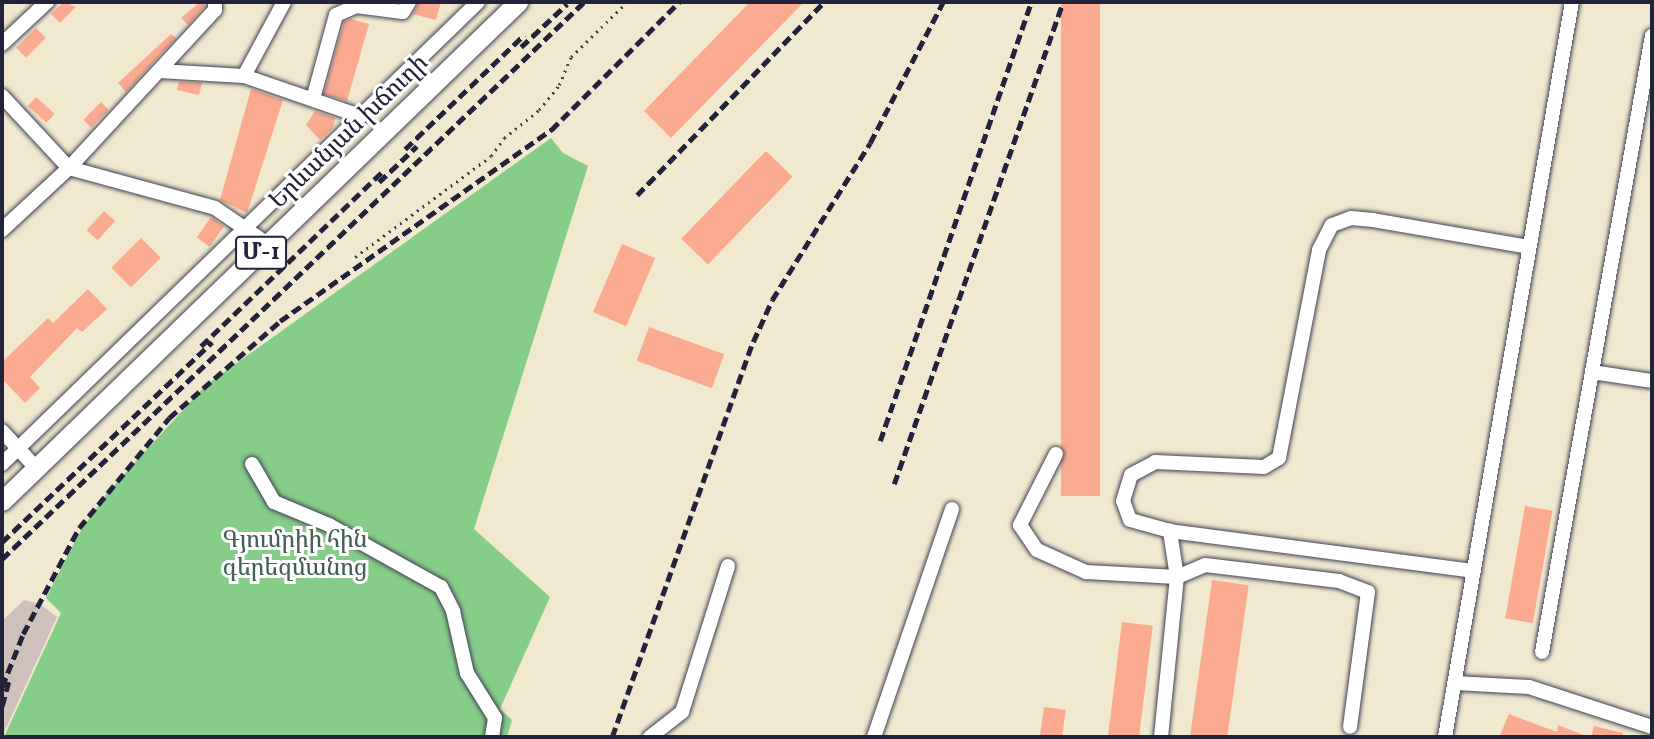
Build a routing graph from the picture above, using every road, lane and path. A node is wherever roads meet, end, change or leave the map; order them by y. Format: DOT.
graph roads {
  1 [pos="47,2"];
  2 [pos="215,2"];
  3 [pos="284,2"];
  4 [pos="409,2"];
  5 [pos="478,2"];
  6 [pos="518,2"];
  7 [pos="627,2"];
  8 [pos="1570,3"];
  9 [pos="1652,36"];
  10 [pos="2,44"];
  11 [pos="159,71"];
  12 [pos="244,76"];
  13 [pos="2,96"];
  14 [pos="313,99"];
  15 [pos="360,116"];
  16 [pos="69,168"];
  17 [pos="249,228"];
  18 [pos="2,230"];
  19 [pos="269,245"];
  20 [pos="1529,247"];
  21 [pos="355,257"];
  22 [pos="1592,372"];
  23 [pos="1652,381"];
  24 [pos="2,431"];
  25 [pos="18,448"];
  26 [pos="1056,454"];
  27 [pos="2,464"];
  28 [pos="253,464"];
  29 [pos="36,468"];
  30 [pos="2,501"];
  31 [pos="952,509"];
  32 [pos="1170,531"];
  33 [pos="728,566"];
  34 [pos="1473,570"];
  35 [pos="1177,577"];
  36 [pos="1542,652"];
  37 [pos="1455,682"];
  38 [pos="1350,727"];
  39 [pos="1652,727"];
  40 [pos="492,737"];
  41 [pos="650,737"];
  42 [pos="874,737"];
  43 [pos="1161,737"];
  44 [pos="1445,737"];
  1 -- 10 [label="street"];
  2 -- 11 [label="street"];
  3 -- 12 [label="street"];
  4 -- 14 [label="street"];
  5 -- 15 [label="street"];
  6 -- 19 [label="highway, Երևանյան խճուղի / Մ-1"];
  7 -- 21 [label="path"];
  8 -- 20 [label="street"];
  9 -- 22 [label="street"];
  11 -- 12 [label="street"];
  11 -- 16 [label="street"];
  12 -- 14 [label="street"];
  13 -- 16 [label="street"];
  14 -- 15 [label="street"];
  15 -- 17 [label="street"];
  16 -- 17 [label="street"];
  16 -- 18 [label="street"];
  17 -- 19 [label="street"];
  17 -- 25 [label="street"];
  19 -- 29 [label="highway, Երևանյան խճուղի / Մ-1"];
  20 -- 32 [label="street"];
  20 -- 34 [label="street"];
  22 -- 23 [label="street"];
  22 -- 36 [label="street"];
  24 -- 25 [label="street"];
  25 -- 27 [label="street"];
  25 -- 29 [label="street"];
  26 -- 35 [label="street"];
  28 -- 40 [label="street"];
  29 -- 30 [label="highway, Երևանյան խճուղի / Մ-1"];
  31 -- 42 [label="street"];
  32 -- 34 [label="street"];
  32 -- 35 [label="street"];
  33 -- 41 [label="street"];
  34 -- 37 [label="street"];
  35 -- 38 [label="street"];
  35 -- 43 [label="street"];
  37 -- 39 [label="street"];
  37 -- 44 [label="street"];
}
